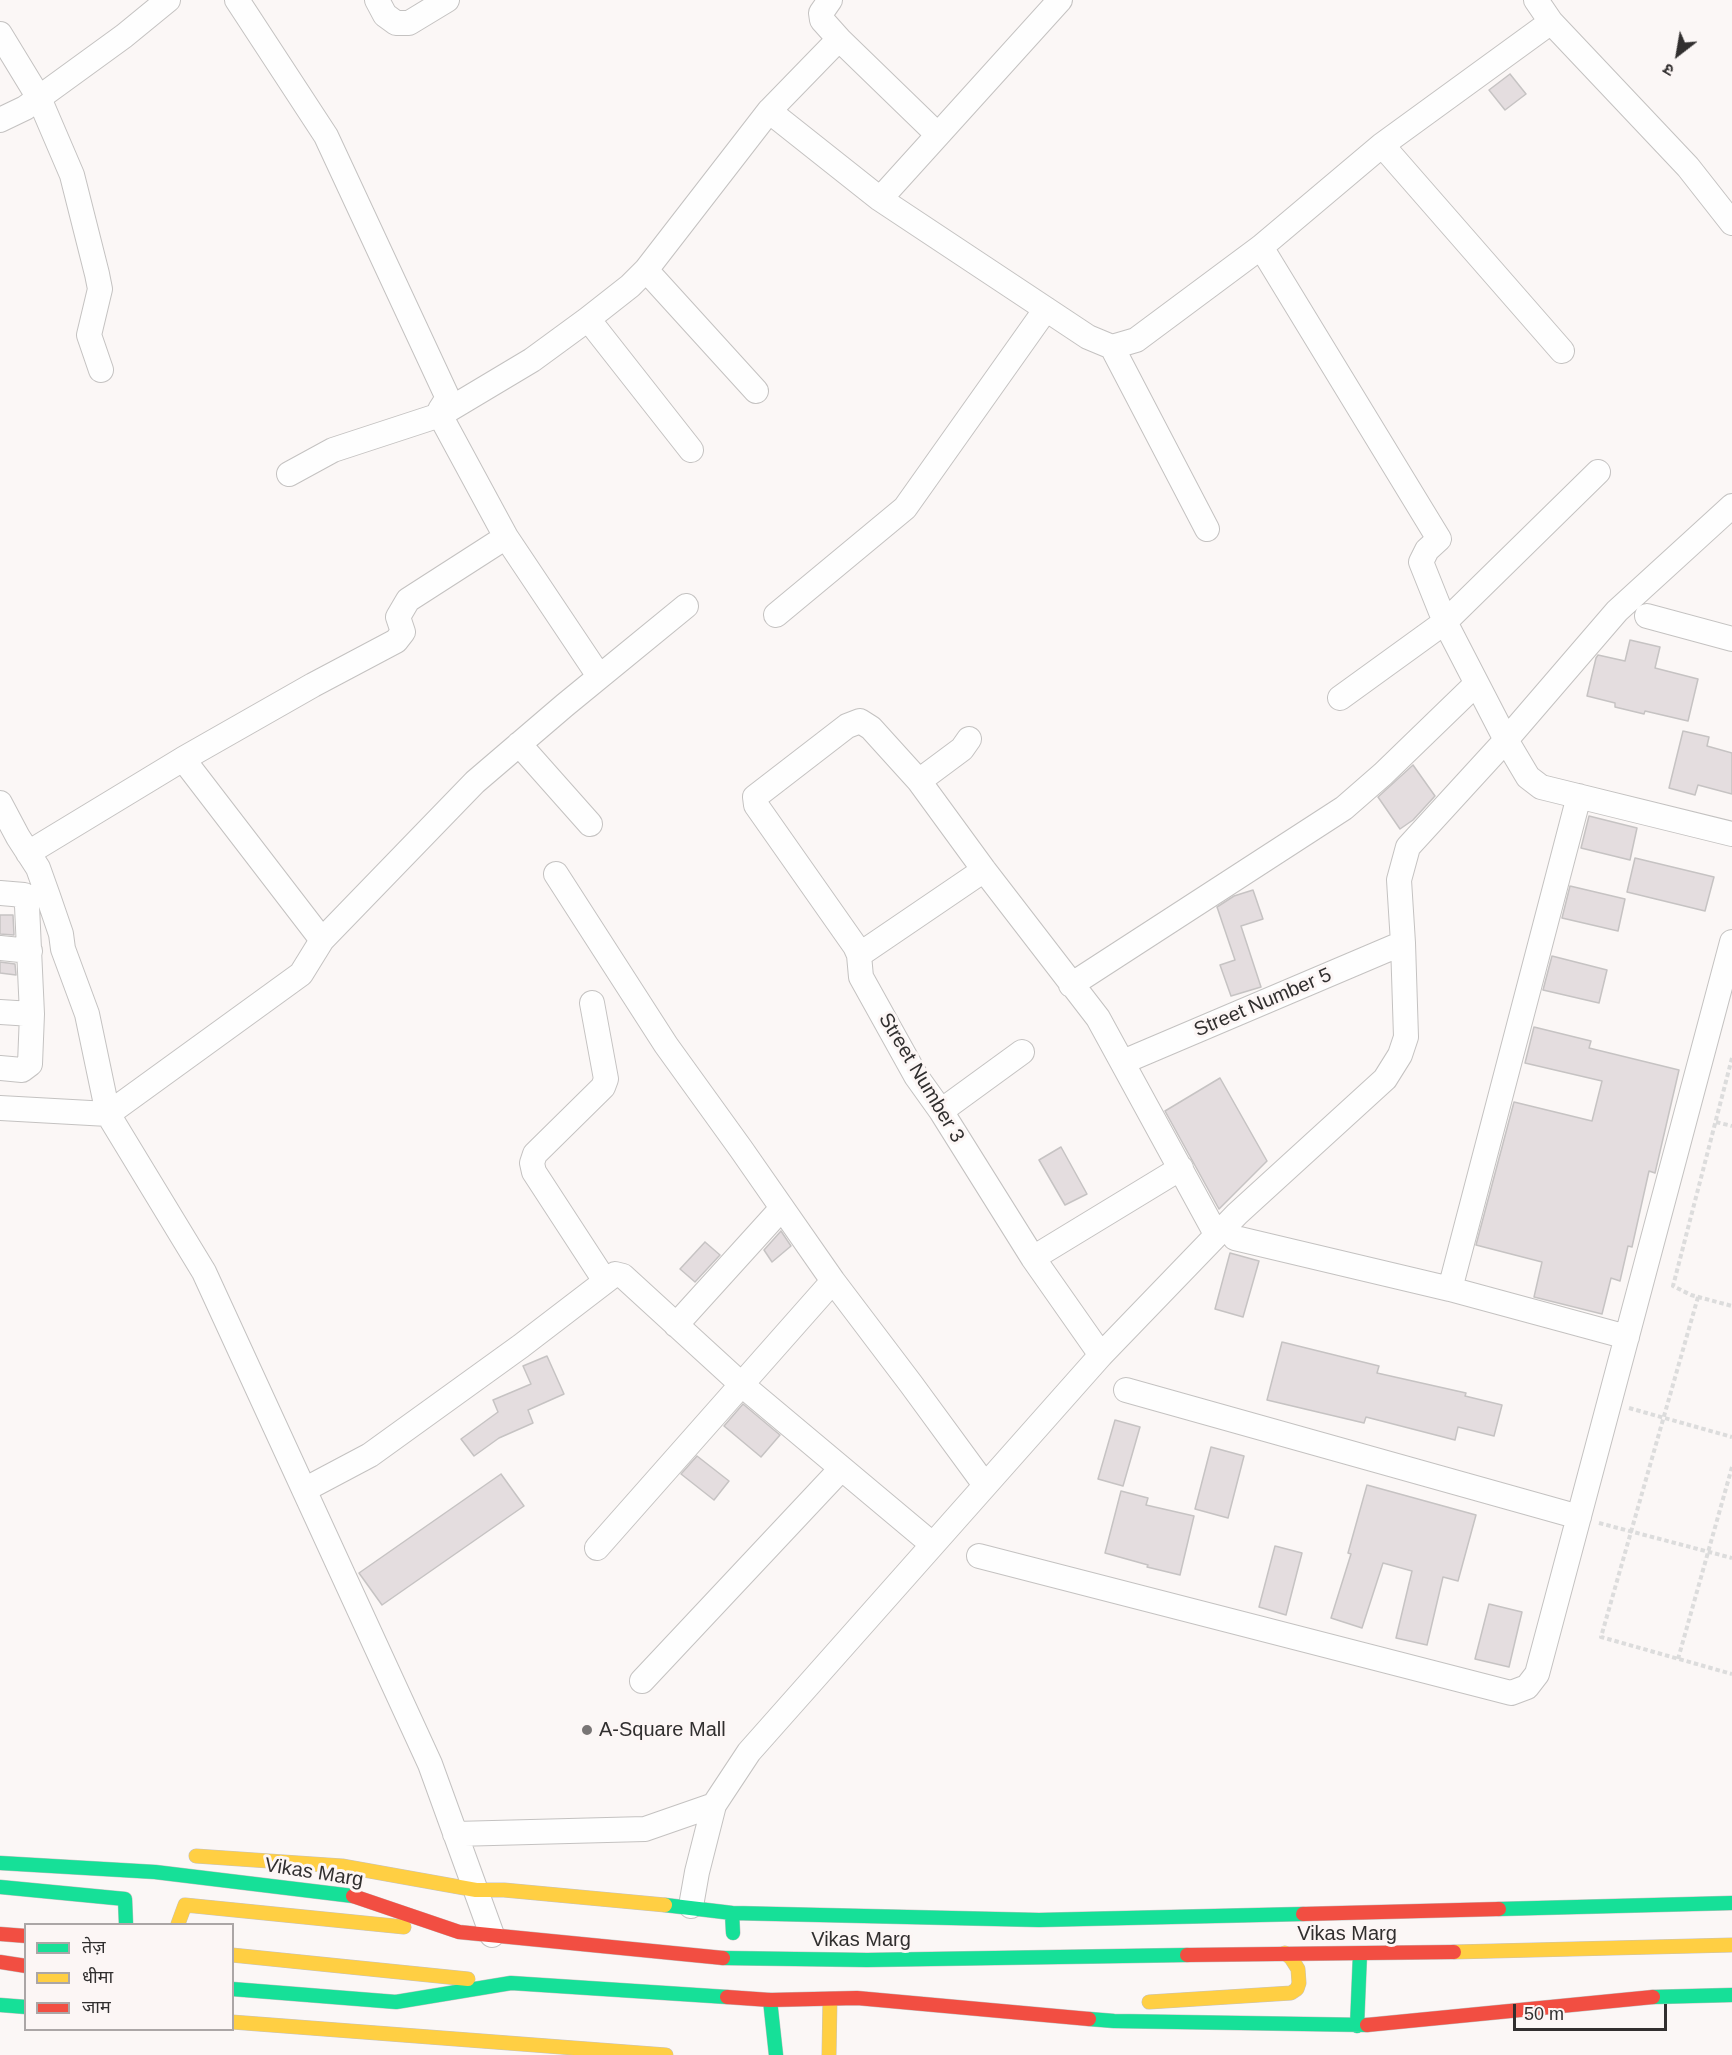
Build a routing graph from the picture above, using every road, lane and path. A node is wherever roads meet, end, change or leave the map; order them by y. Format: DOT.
graph roads {
  1 [pos="168,0"];
  2 [pos="237,0"];
  3 [pos="377,0"];
  4 [pos="447,0"];
  5 [pos="830,0"];
  6 [pos="1060,0"];
  7 [pos="1537,0"];
  8 [pos="1551,22"];
  9 [pos="0,34"];
  10 [pos="839,39"];
  11 [pos="39,98"];
  12 [pos="768,111"];
  13 [pos="0,120"];
  14 [pos="938,135"];
  15 [pos="1382,145"];
  16 [pos="880,200"];
  17 [pos="1732,223"];
  18 [pos="1261,247"];
  19 [pos="646,270"];
  20 [pos="1046,309"];
  21 [pos="588,319"];
  22 [pos="1112,347"];
  23 [pos="1562,351"];
  24 [pos="101,370"];
  25 [pos="756,391"];
  26 [pos="440,415"];
  27 [pos="691,450"];
  28 [pos="1598,472"];
  29 [pos="289,474"];
  30 [pos="1732,506"];
  31 [pos="1207,529"];
  32 [pos="506,537"];
  33 [pos="686,606"];
  34 [pos="776,615"];
  35 [pos="1647,616"];
  36 [pos="1445,622"];
  37 [pos="1732,639"];
  38 [pos="599,676"];
  39 [pos="1476,684"];
  40 [pos="1340,698"];
  41 [pos="969,739"];
  42 [pos="1506,740"];
  43 [pos="519,744"];
  44 [pos="183,759"];
  45 [pos="919,781"];
  46 [pos="1579,795"];
  47 [pos="0,802"];
  48 [pos="590,824"];
  49 [pos="1732,834"];
  50 [pos="28,853"];
  51 [pos="984,870"];
  52 [pos="556,874"];
  53 [pos="0,893"];
  54 [pos="322,940"];
  55 [pos="1732,942"];
  56 [pos="1403,943"];
  57 [pos="0,948"];
  58 [pos="30,951"];
  59 [pos="859,955"];
  60 [pos="1071,985"];
  61 [pos="592,1003"];
  62 [pos="0,1012"];
  63 [pos="32,1014"];
  64 [pos="1022,1052"];
  65 [pos="1732,1058"];
  66 [pos="1123,1062"];
  67 [pos="0,1068"];
  68 [pos="0,1108"];
  69 [pos="941,1111"];
  70 [pos="108,1114"];
  71 [pos="1716,1122"];
  72 [pos="1732,1126"];
  73 [pos="1181,1168"];
  74 [pos="783,1208"];
  75 [pos="1226,1236"];
  76 [pos="1033,1258"];
  77 [pos="605,1281"];
  78 [pos="833,1281"];
  79 [pos="1450,1288"];
  80 [pos="1698,1297"];
  81 [pos="1732,1306"];
  82 [pos="676,1325"];
  83 [pos="1627,1337"];
  84 [pos="1101,1354"];
  85 [pos="741,1384"];
  86 [pos="1126,1390"];
  87 [pos="1610,1402"];
  88 [pos="1663,1418"];
  89 [pos="1732,1437"];
  90 [pos="1732,1467"];
  91 [pos="841,1469"];
  92 [pos="985,1485"];
  93 [pos="304,1490"];
  94 [pos="1579,1517"];
  95 [pos="1631,1532"];
  96 [pos="932,1544"];
  97 [pos="597,1548"];
  98 [pos="1708,1552"];
  99 [pos="979,1556"];
  100 [pos="1732,1558"];
  101 [pos="1678,1659"];
  102 [pos="1732,1674"];
  103 [pos="642,1680"];
  104 [pos="714,1805"];
  105 [pos="455,1834"];
  106 [pos="188,1855"];
  107 [pos="0,1863"];
  108 [pos="0,1887"];
  109 [pos="476,1890"];
  110 [pos="1732,1903"];
  111 [pos="691,1906"];
  112 [pos="732,1913"];
  113 [pos="126,1923"];
  114 [pos="178,1923"];
  115 [pos="459,1932"];
  116 [pos="0,1934"];
  117 [pos="492,1935"];
  118 [pos="24,1936"];
  119 [pos="1732,1945"];
  120 [pos="1285,1953"];
  121 [pos="1360,1954"];
  122 [pos="234,1955"];
  123 [pos="734,1959"];
  124 [pos="0,1962"];
  125 [pos="24,1966"];
  126 [pos="511,1983"];
  127 [pos="234,1989"];
  128 [pos="1674,1995"];
  129 [pos="1732,1995"];
  130 [pos="830,1999"];
  131 [pos="770,2000"];
  132 [pos="0,2005"];
  133 [pos="24,2007"];
  134 [pos="1713,2010"];
  135 [pos="1114,2021"];
  136 [pos="234,2022"];
  137 [pos="1357,2026"];
  138 [pos="666,2055"];
  139 [pos="776,2055"];
  140 [pos="829,2055"];
  1 -- 11 [label="street"];
  2 -- 26 [label="street"];
  3 -- 4 [label="street"];
  5 -- 10 [label="street"];
  6 -- 14 [label="street"];
  7 -- 8 [label="street"];
  8 -- 15 [label="street"];
  8 -- 17 [label="street"];
  9 -- 11 [label="street"];
  10 -- 12 [label="street"];
  10 -- 14 [label="street"];
  11 -- 13 [label="street"];
  11 -- 24 [label="street"];
  12 -- 16 [label="street"];
  12 -- 19 [label="street"];
  14 -- 16 [label="street"];
  15 -- 18 [label="street"];
  15 -- 23 [label="street"];
  16 -- 20 [label="street"];
  18 -- 22 [label="street"];
  18 -- 36 [label="street"];
  19 -- 21 [label="street"];
  19 -- 25 [label="street"];
  20 -- 22 [label="street"];
  20 -- 34 [label="street"];
  21 -- 26 [label="street"];
  21 -- 27 [label="street"];
  22 -- 31 [label="street"];
  26 -- 29 [label="street"];
  26 -- 32 [label="street"];
  28 -- 36 [label="street"];
  30 -- 42 [label="street"];
  32 -- 38 [label="street"];
  32 -- 44 [label="street"];
  33 -- 38 [label="street"];
  35 -- 37 [label="street"];
  36 -- 39 [label="street"];
  36 -- 40 [label="street"];
  38 -- 43 [label="street"];
  39 -- 42 [label="street"];
  39 -- 60 [label="street"];
  41 -- 45 [label="street"];
  42 -- 46 [label="street"];
  42 -- 56 [label="street"];
  43 -- 48 [label="street"];
  43 -- 54 [label="street"];
  44 -- 50 [label="street"];
  44 -- 54 [label="street"];
  45 -- 51 [label="street"];
  45 -- 59 [label="street, Street Number 3"];
  46 -- 49 [label="street"];
  46 -- 79 [label="street"];
  47 -- 50 [label="street"];
  50 -- 70 [label="street"];
  51 -- 59 [label="street"];
  51 -- 60 [label="street"];
  52 -- 74 [label="street"];
  53 -- 58 [label="street"];
  54 -- 70 [label="street"];
  55 -- 83 [label="street"];
  56 -- 66 [label="street, Street Number 5"];
  56 -- 75 [label="street"];
  57 -- 58 [label="street"];
  58 -- 63 [label="street"];
  59 -- 69 [label="street, Street Number 3"];
  60 -- 66 [label="street"];
  61 -- 77 [label="street"];
  62 -- 63 [label="street"];
  63 -- 67 [label="street"];
  64 -- 69 [label="street"];
  65 -- 71 [label="path"];
  66 -- 73 [label="street"];
  68 -- 70 [label="street"];
  69 -- 76 [label="street, Street Number 3"];
  70 -- 93 [label="street"];
  71 -- 72 [label="path"];
  71 -- 80 [label="path"];
  73 -- 75 [label="street"];
  73 -- 76 [label="street"];
  74 -- 78 [label="street"];
  74 -- 82 [label="street"];
  75 -- 79 [label="street"];
  75 -- 84 [label="street"];
  76 -- 84 [label="street, Street Number 3"];
  77 -- 82 [label="street"];
  77 -- 93 [label="street"];
  78 -- 85 [label="street"];
  78 -- 92 [label="street"];
  79 -- 83 [label="street"];
  80 -- 81 [label="path"];
  80 -- 88 [label="path"];
  82 -- 85 [label="street"];
  83 -- 87 [label="street"];
  84 -- 92 [label="street"];
  85 -- 91 [label="street"];
  85 -- 97 [label="street"];
  86 -- 94 [label="street"];
  87 -- 88 [label="path"];
  87 -- 94 [label="street"];
  88 -- 89 [label="path"];
  88 -- 95 [label="path"];
  90 -- 98 [label="path"];
  91 -- 96 [label="street"];
  91 -- 103 [label="street"];
  92 -- 96 [label="street"];
  93 -- 105 [label="street"];
  94 -- 95 [label="path"];
  94 -- 99 [label="street"];
  95 -- 98 [label="path"];
  95 -- 101 [label="path"];
  96 -- 104 [label="street"];
  98 -- 100 [label="path"];
  98 -- 101 [label="path"];
  101 -- 102 [label="path"];
  104 -- 105 [label="street"];
  104 -- 111 [label="street"];
  105 -- 109 [label="street"];
  106 -- 109 [label="main road"];
  107 -- 115 [label="main road, Vikas Marg"];
  108 -- 113 [label="main road"];
  109 -- 111 [label="main road"];
  109 -- 117 [label="street"];
  110 -- 112 [label="main road"];
  111 -- 112 [label="main road"];
  112 -- 123 [label="main road"];
  114 -- 115 [label="main road"];
  115 -- 117 [label="main road, Vikas Marg"];
  116 -- 118 [label="main road"];
  117 -- 123 [label="main road, Vikas Marg"];
  119 -- 121 [label="main road, Vikas Marg"];
  120 -- 121 [label="main road, Vikas Marg"];
  120 -- 123 [label="main road, Vikas Marg"];
  120 -- 135 [label="main road"];
  121 -- 137 [label="main road"];
  122 -- 126 [label="main road"];
  124 -- 125 [label="main road"];
  126 -- 127 [label="main road"];
  126 -- 131 [label="main road"];
  128 -- 129 [label="main road"];
  128 -- 134 [label="main road"];
  128 -- 137 [label="main road"];
  130 -- 131 [label="main road"];
  130 -- 135 [label="main road"];
  130 -- 140 [label="main road"];
  131 -- 139 [label="main road"];
  132 -- 133 [label="main road"];
  135 -- 137 [label="main road"];
  136 -- 138 [label="main road"];
}
